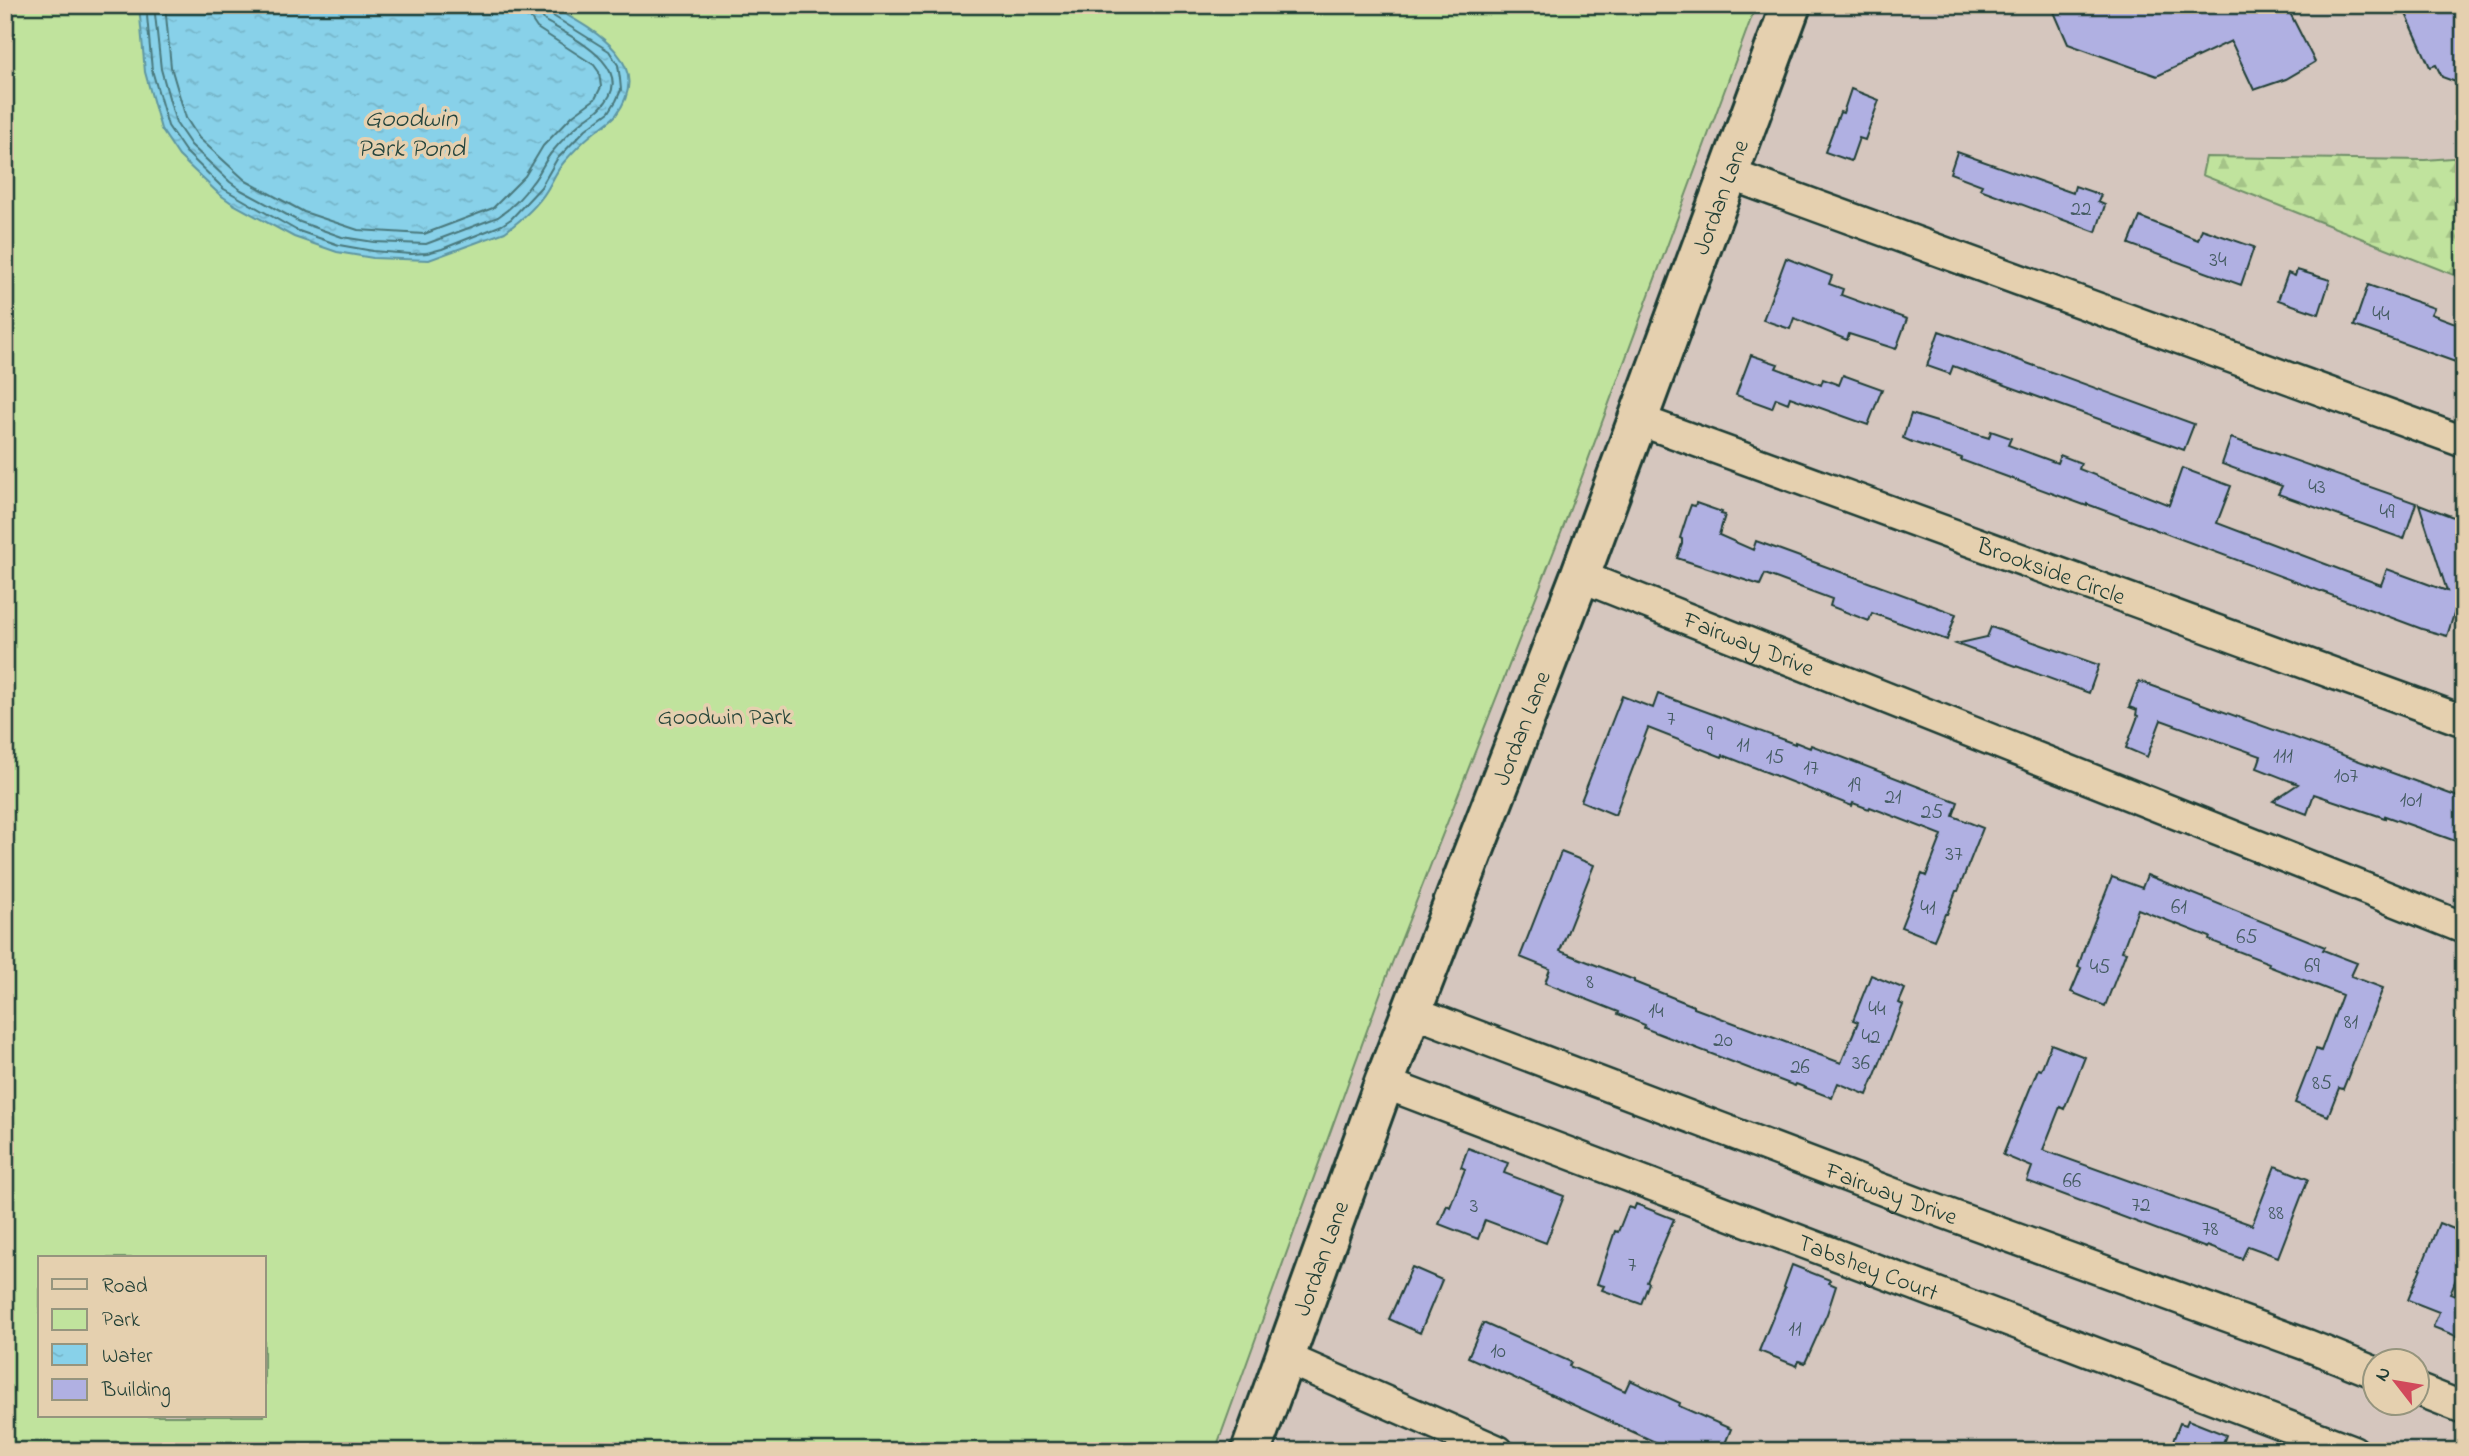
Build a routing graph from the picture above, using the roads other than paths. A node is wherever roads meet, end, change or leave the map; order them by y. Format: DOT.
graph roads {
  1 [pos="1791,5"];
  2 [pos="1729,174"];
  3 [pos="1639,420"];
  4 [pos="2464,442"];
  5 [pos="1580,576"];
  6 [pos="2464,721"];
  7 [pos="2464,928"];
  8 [pos="1411,1011"];
  9 [pos="1384,1083"];
  10 [pos="1286,1358"];
  11 [pos="2360,1366"];
  12 [pos="2430,1394"];
  13 [pos="2464,1408"];
  14 [pos="1251,1451"];
  15 [pos="1498,1451"];
  16 [pos="2353,1451"];
  1 -- 2 [label="main road, Jordan Lane"];
  2 -- 3 [label="main road, Jordan Lane"];
  2 -- 4 [label="street"];
  3 -- 5 [label="main road, Jordan Lane"];
  3 -- 6 [label="street, Brookside Circle"];
  5 -- 7 [label="street, Fairway Drive"];
  5 -- 8 [label="main road, Jordan Lane"];
  8 -- 9 [label="main road, Jordan Lane"];
  8 -- 11 [label="street, Fairway Drive"];
  9 -- 10 [label="main road, Jordan Lane"];
  9 -- 16 [label="street, Tabshey Court"];
  10 -- 14 [label="main road, Jordan Lane"];
  10 -- 15 [label="street"];
  12 -- 13 [label="street"];
}
